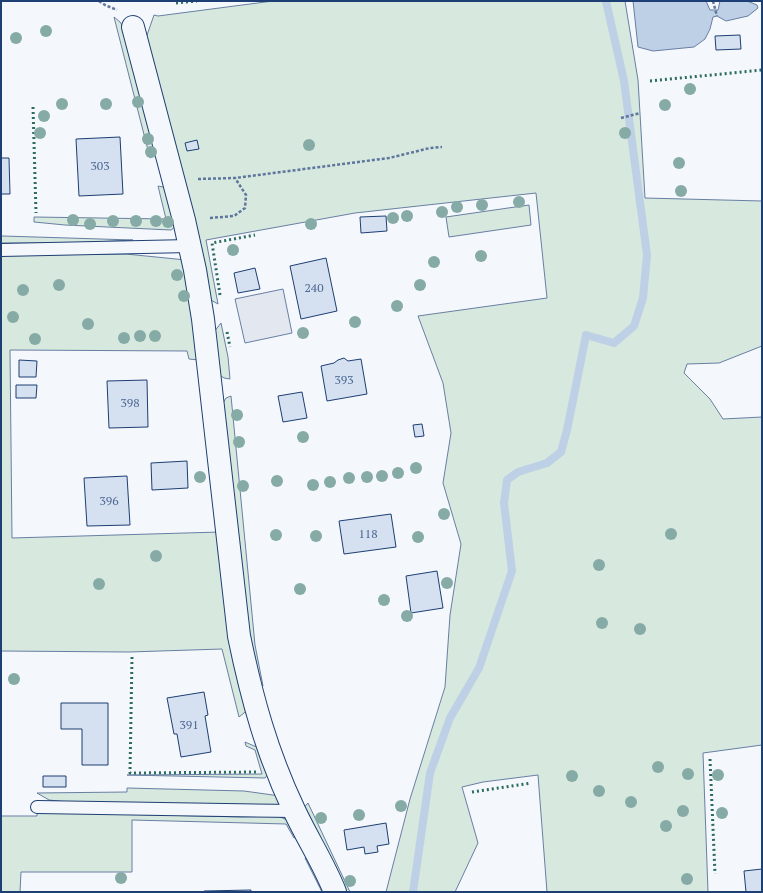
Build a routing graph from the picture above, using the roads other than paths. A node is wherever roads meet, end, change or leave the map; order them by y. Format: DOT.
graph roads {
  1 [pos="133,27"];
  2 [pos="190,246"];
  3 [pos="1,250"];
  4 [pos="37,807"];
  5 [pos="294,811"];
  6 [pos="336,892"];
  1 -- 2 [label="street"];
  2 -- 3 [label="lane"];
  2 -- 5 [label="street"];
  4 -- 5 [label="lane"];
  5 -- 6 [label="street"];
}
